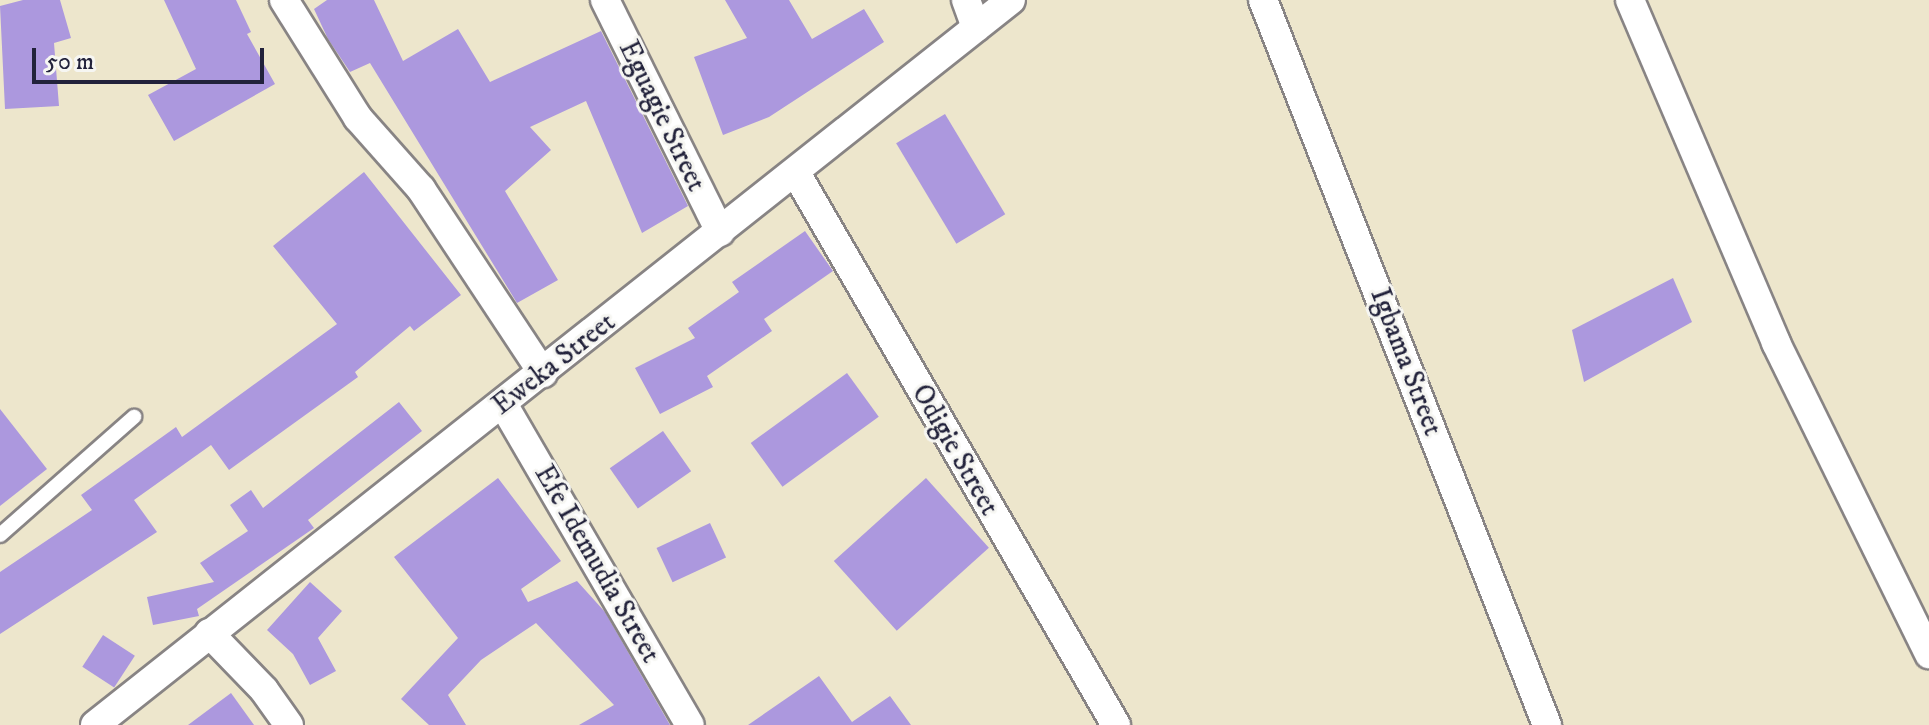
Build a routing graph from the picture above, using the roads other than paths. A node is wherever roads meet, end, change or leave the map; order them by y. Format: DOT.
graph roads {
  1 [pos="284,0"];
  2 [pos="605,0"];
  3 [pos="966,0"];
  4 [pos="1011,0"];
  5 [pos="1263,0"];
  6 [pos="1630,0"];
  7 [pos="976,27"];
  8 [pos="796,173"];
  9 [pos="720,232"];
  10 [pos="543,373"];
  11 [pos="503,404"];
  12 [pos="134,417"];
  13 [pos="0,535"];
  14 [pos="209,633"];
  15 [pos="1929,654"];
  16 [pos="95,725"];
  17 [pos="289,725"];
  18 [pos="690,725"];
  19 [pos="1116,725"];
  20 [pos="1547,725"];
  1 -- 10 [label="street"];
  2 -- 9 [label="street, Eguagie Street"];
  3 -- 7 [label="street"];
  4 -- 7 [label="street, Eweka Street"];
  5 -- 20 [label="street, Igbama Street"];
  6 -- 15 [label="street"];
  7 -- 8 [label="street, Eweka Street"];
  8 -- 9 [label="street, Eweka Street"];
  8 -- 19 [label="street, Odigie Street"];
  9 -- 10 [label="street, Eweka Street"];
  10 -- 11 [label="street, Eweka Street"];
  11 -- 14 [label="street, Eweka Street"];
  11 -- 18 [label="street, Efe Idemudia Street"];
  12 -- 13 [label="lane"];
  14 -- 16 [label="street, Eweka Street"];
  14 -- 17 [label="street"];
}
